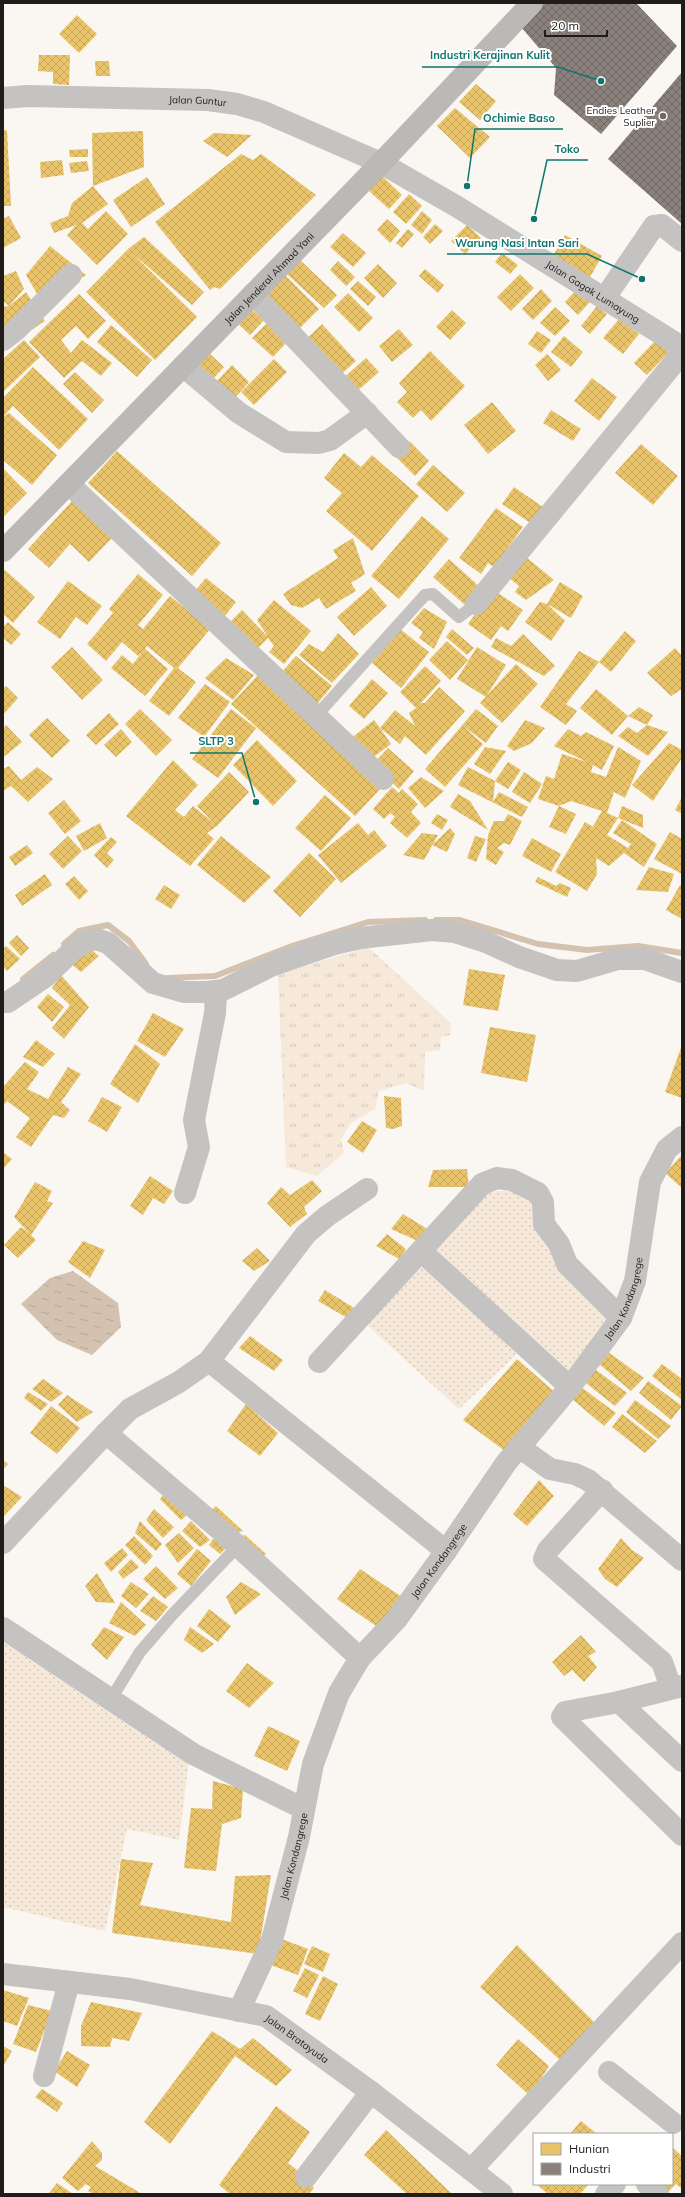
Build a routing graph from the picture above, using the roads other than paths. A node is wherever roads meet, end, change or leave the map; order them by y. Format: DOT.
graph roads {
  1 [pos="532,3"];
  2 [pos="3,98"];
  3 [pos="381,163"];
  4 [pos="682,242"];
  5 [pos="71,275"];
  6 [pos="253,294"];
  7 [pos="604,299"];
  8 [pos="3,340"];
  9 [pos="682,347"];
  10 [pos="682,353"];
  11 [pos="183,366"];
  12 [pos="367,413"];
  13 [pos="399,447"];
  14 [pos="69,484"];
  15 [pos="3,551"];
  16 [pos="476,604"];
  17 [pos="316,716"];
  18 [pos="383,779"];
  19 [pos="682,972"];
  20 [pos="216,991"];
  21 [pos="3,1002"];
  22 [pos="682,1137"];
  23 [pos="367,1189"];
  24 [pos="185,1193"];
  25 [pos="421,1251"];
  26 [pos="621,1318"];
  27 [pos="209,1361"];
  28 [pos="319,1362"];
  29 [pos="570,1387"];
  30 [pos="106,1433"];
  31 [pos="519,1447"];
  32 [pos="602,1490"];
  33 [pos="3,1543"];
  34 [pos="238,1546"];
  35 [pos="446,1551"];
  36 [pos="682,1560"];
  37 [pos="3,1628"];
  38 [pos="360,1658"];
  39 [pos="677,1687"];
  40 [pos="111,1699"];
  41 [pos="619,1702"];
  42 [pos="682,1761"];
  43 [pos="304,1809"];
  44 [pos="682,1835"];
  45 [pos="682,1943"];
  46 [pos="3,1974"];
  47 [pos="69,1982"];
  48 [pos="239,2010"];
  49 [pos="609,2072"];
  50 [pos="44,2076"];
  51 [pos="371,2092"];
  52 [pos="672,2129"];
  53 [pos="471,2170"];
  54 [pos="306,2177"];
  55 [pos="614,2185"];
  56 [pos="648,2185"];
  57 [pos="502,2194"];
  58 [pos="606,2194"];
  59 [pos="658,2194"];
  1 -- 3 [label="main road, Jalan Jenderal Ahmad Yani"];
  2 -- 3 [label="street, Jalan Guntur"];
  3 -- 6 [label="main road, Jalan Jenderal Ahmad Yani"];
  3 -- 7 [label="street, Jalan Gagak Lumayung"];
  4 -- 7 [label="street"];
  5 -- 8 [label="street"];
  6 -- 11 [label="main road, Jalan Jenderal Ahmad Yani"];
  6 -- 12 [label="street"];
  7 -- 9 [label="street, Jalan Gagak Lumayung"];
  10 -- 16 [label="street"];
  11 -- 12 [label="street"];
  11 -- 14 [label="main road, Jalan Jenderal Ahmad Yani"];
  12 -- 13 [label="street"];
  14 -- 15 [label="main road, Jalan Jenderal Ahmad Yani"];
  14 -- 17 [label="street"];
  16 -- 17 [label="lane"];
  17 -- 18 [label="street"];
  19 -- 20 [label="street"];
  20 -- 21 [label="street"];
  20 -- 24 [label="street"];
  22 -- 26 [label="street, Jalan Kondangrege"];
  23 -- 27 [label="street"];
  25 -- 26 [label="street"];
  25 -- 28 [label="street"];
  25 -- 29 [label="street"];
  26 -- 29 [label="street, Jalan Kondangrege"];
  27 -- 30 [label="street"];
  27 -- 35 [label="street"];
  29 -- 31 [label="street, Jalan Kondangrege"];
  30 -- 33 [label="street"];
  30 -- 34 [label="street"];
  31 -- 32 [label="street"];
  31 -- 35 [label="street, Jalan Kondangrege"];
  32 -- 36 [label="street"];
  32 -- 39 [label="street"];
  34 -- 38 [label="street"];
  34 -- 40 [label="lane"];
  35 -- 38 [label="street, Jalan Kondangrege"];
  37 -- 40 [label="street"];
  38 -- 43 [label="street, Jalan Kondangrege"];
  39 -- 41 [label="street"];
  40 -- 43 [label="street"];
  41 -- 42 [label="street"];
  41 -- 44 [label="street"];
  43 -- 48 [label="street, Jalan Kondangrege"];
  45 -- 53 [label="street"];
  46 -- 47 [label="street, Jalan Bratayuda"];
  47 -- 48 [label="street, Jalan Bratayuda"];
  47 -- 50 [label="street"];
  48 -- 51 [label="street, Jalan Bratayuda"];
  49 -- 52 [label="street"];
  51 -- 53 [label="street, Jalan Bratayuda"];
  51 -- 54 [label="street"];
  53 -- 57 [label="street, Jalan Bratayuda"];
  55 -- 58 [label="street"];
  56 -- 59 [label="street"];
}
